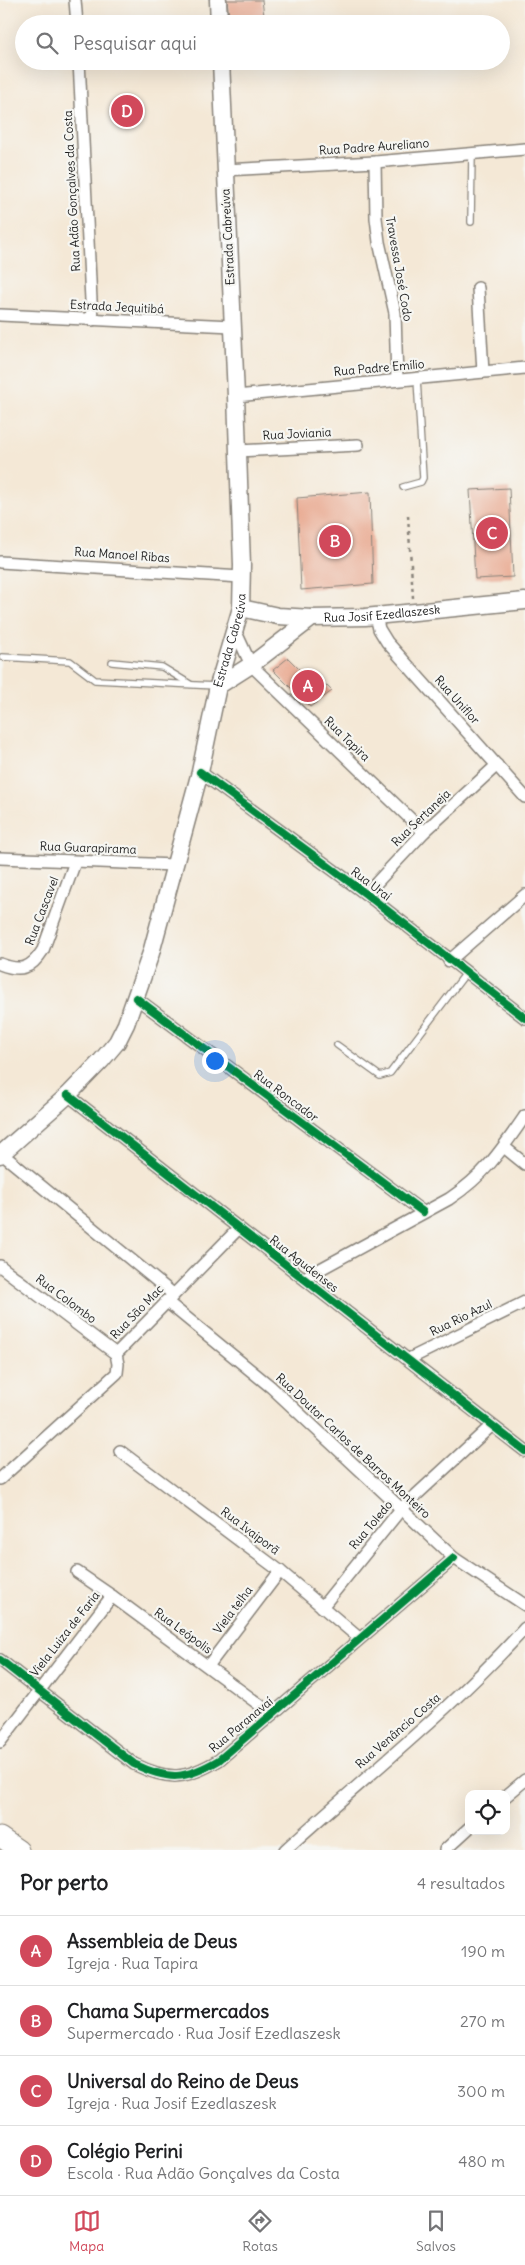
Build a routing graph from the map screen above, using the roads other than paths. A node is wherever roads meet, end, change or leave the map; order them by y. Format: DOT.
graph roads {
  1 [pos="75,0"];
  2 [pos="218,0"];
  3 [pos="76,15"];
  4 [pos="219,15"];
  5 [pos="79,70"];
  6 [pos="220,70"];
  7 [pos="525,149"];
  8 [pos="472,153"];
  9 [pos="375,162"];
  10 [pos="225,170"];
  11 [pos="472,222"];
  12 [pos="478,288"];
  13 [pos="0,315"];
  14 [pos="92,320"];
  15 [pos="232,326"];
  16 [pos="525,368"];
  17 [pos="483,372"];
  18 [pos="418,379"];
  19 [pos="397,380"];
  20 [pos="236,396"];
  21 [pos="358,445"];
  22 [pos="238,451"];
  23 [pos="403,487"];
  24 [pos="0,562"];
  25 [pos="241,577"];
  26 [pos="525,601"];
  27 [pos="241,608"];
  28 [pos="376,616"];
  29 [pos="312,618"];
  30 [pos="234,628"];
  31 [pos="2,658"];
  32 [pos="112,662"];
  33 [pos="251,665"];
  34 [pos="191,685"];
  35 [pos="218,686"];
  36 [pos="497,765"];
  37 [pos="200,772"];
  38 [pos="525,796"];
  39 [pos="424,832"];
  40 [pos="0,858"];
  41 [pos="75,862"];
  42 [pos="174,865"];
  43 [pos="366,894"];
  44 [pos="525,895"];
  45 [pos="449,961"];
  46 [pos="0,964"];
  47 [pos="466,974"];
  48 [pos="136,998"];
  49 [pos="525,1018"];
  50 [pos="337,1045"];
  51 [pos="68,1095"];
  52 [pos="525,1116"];
  53 [pos="504,1147"];
  54 [pos="1,1155"];
  55 [pos="525,1164"];
  56 [pos="423,1212"];
  57 [pos="239,1228"];
  58 [pos="0,1266"];
  59 [pos="304,1278"];
  60 [pos="170,1298"];
  61 [pos="525,1302"];
  62 [pos="116,1354"];
  63 [pos="409,1359"];
  64 [pos="491,1426"];
  65 [pos="120,1451"];
  66 [pos="525,1451"];
  67 [pos="0,1478"];
  68 [pos="401,1509"];
  69 [pos="454,1558"];
  70 [pos="280,1571"];
  71 [pos="77,1572"];
  72 [pos="112,1596"];
  73 [pos="525,1605"];
  74 [pos="322,1607"];
  75 [pos="525,1628"];
  76 [pos="359,1638"];
  77 [pos="0,1660"];
  78 [pos="208,1666"];
  79 [pos="40,1690"];
  80 [pos="272,1714"];
  81 [pos="0,1742"];
  82 [pos="525,1780"];
  83 [pos="510,1793"];
  84 [pos="465,1832"];
  85 [pos="0,1837"];
  86 [pos="19,1850"];
  87 [pos="285,1850"];
  88 [pos="445,1850"];
  1 -- 3 [label="street"];
  2 -- 4 [label="main road"];
  5 -- 14 [label="street, Rua Adão Gonçalves da Costa"];
  6 -- 10 [label="main road, Estrada Cabreúva"];
  7 -- 8 [label="street, Rua Padre Aureliano"];
  8 -- 9 [label="street, Rua Padre Aureliano"];
  8 -- 11 [label="lane"];
  9 -- 10 [label="street, Rua Padre Aureliano"];
  9 -- 19 [label="street, Travessa José Codo"];
  10 -- 15 [label="main road, Estrada Cabreúva"];
  12 -- 17 [label="street"];
  13 -- 14 [label="street, Estrada Jequitibá"];
  14 -- 15 [label="street, Estrada Jequitibá"];
  15 -- 20 [label="main road, Estrada Cabreúva"];
  16 -- 17 [label="street, Rua Padre Emílio"];
  17 -- 18 [label="street, Rua Padre Emílio"];
  18 -- 19 [label="street, Rua Padre Emílio"];
  18 -- 23 [label="lane"];
  19 -- 20 [label="street, Rua Padre Emílio"];
  20 -- 22 [label="main road, Estrada Cabreúva"];
  21 -- 22 [label="street, Rua Joviania"];
  22 -- 25 [label="main road, Estrada Cabreúva"];
  24 -- 25 [label="street, Rua Manoel Ribas"];
  25 -- 27 [label="main road, Estrada Cabreúva"];
  26 -- 28 [label="main road, Rua Josif Ezedlaszesk"];
  27 -- 29 [label="main road, Rua Josif Ezedlaszesk"];
  27 -- 30 [label="main road, Estrada Cabreúva"];
  28 -- 29 [label="main road, Rua Josif Ezedlaszesk"];
  28 -- 36 [label="street, Rua Uniflor"];
  29 -- 33 [label="main road"];
  30 -- 33 [label="street"];
  30 -- 35 [label="main road, Estrada Cabreúva"];
  31 -- 34 [label="lane"];
  32 -- 34 [label="lane"];
  33 -- 35 [label="main road"];
  33 -- 39 [label="street, Rua Tapira"];
  34 -- 35 [label="lane"];
  35 -- 37 [label="main road, Estrada Cabreúva"];
  36 -- 38 [label="street, Rua Uniflor"];
  36 -- 39 [label="street, Rua Sertaneja"];
  37 -- 42 [label="main road, Estrada Cabreúva"];
  37 -- 43 [label="street, Rua Uraí"];
  39 -- 43 [label="street, Rua Sertaneja"];
  40 -- 41 [label="street, Rua Guarapirama"];
  41 -- 42 [label="street, Rua Guarapirama"];
  41 -- 46 [label="street, Rua Cascavel"];
  42 -- 48 [label="main road, Estrada Cabreúva"];
  43 -- 45 [label="street, Rua Uraí"];
  44 -- 45 [label="street"];
  45 -- 47 [label="street, Rua Uraí"];
  47 -- 49 [label="street, Rua Uraí"];
  47 -- 50 [label="lane"];
  48 -- 51 [label="main road, Estrada Cabreúva"];
  48 -- 56 [label="street, Rua Roncador"];
  51 -- 54 [label="main road, Estrada Cabreúva"];
  51 -- 57 [label="street, Rua Agudenses"];
  52 -- 53 [label="street"];
  53 -- 55 [label="street"];
  53 -- 56 [label="street"];
  54 -- 60 [label="street, Rua Doutor Carlos de Barros Monteiro"];
  56 -- 59 [label="street"];
  57 -- 59 [label="street, Rua Agudenses"];
  57 -- 60 [label="street, Rua São Mac"];
  58 -- 62 [label="street, Rua Colombo"];
  59 -- 63 [label="street, Rua Agudenses"];
  60 -- 62 [label="street, Rua São Mac"];
  60 -- 68 [label="street, Rua Doutor Carlos de Barros Monteiro"];
  61 -- 63 [label="street, Rua Rio Azul"];
  62 -- 67 [label="street, Rua São Mac"];
  63 -- 64 [label="street, Rua Agudenses"];
  64 -- 66 [label="street, Rua Agudenses"];
  64 -- 68 [label="street, Rua Toledo"];
  65 -- 70 [label="street, Rua Ivaiporã"];
  68 -- 69 [label="street, Rua Doutor Carlos de Barros Monteiro"];
  68 -- 74 [label="street, Rua Toledo"];
  69 -- 73 [label="street, Rua Doutor Carlos de Barros Monteiro"];
  69 -- 76 [label="street, Rua Paranavaí"];
  70 -- 74 [label="street, Rua Ivaiporã"];
  70 -- 78 [label="street, Viela telha"];
  71 -- 72 [label="street, Rua Leópolis"];
  72 -- 78 [label="street, Rua Leópolis"];
  72 -- 79 [label="street, Viela Luiza de Faria"];
  74 -- 76 [label="street, Rua Ivaiporã"];
  75 -- 87 [label="street, Rua Venâncio Costa"];
  76 -- 80 [label="street, Rua Paranavaí"];
  77 -- 79 [label="street, Rua Paranavaí"];
  78 -- 80 [label="street, Rua Leópolis"];
  79 -- 80 [label="street, Rua Paranavaí"];
  79 -- 81 [label="street, Viela Luiza de Faria"];
  82 -- 83 [label="street"];
  84 -- 88 [label="street"];
  85 -- 86 [label="main road"];
}
